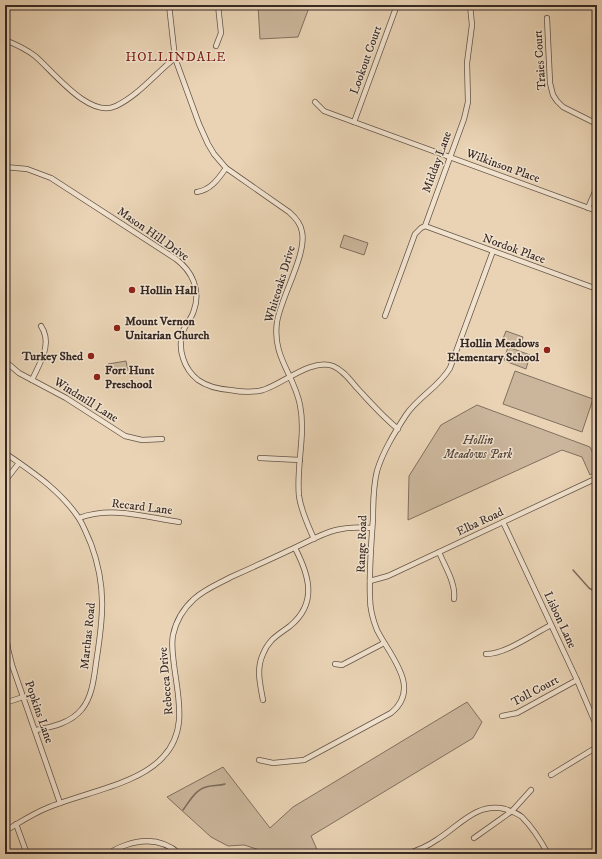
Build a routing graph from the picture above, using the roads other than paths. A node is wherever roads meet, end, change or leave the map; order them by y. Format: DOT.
graph roads {
  1 [pos="169,5"];
  2 [pos="218,5"];
  3 [pos="397,5"];
  4 [pos="470,5"];
  5 [pos="547,18"];
  6 [pos="5,40"];
  7 [pos="216,46"];
  8 [pos="175,58"];
  9 [pos="315,102"];
  10 [pos="354,122"];
  11 [pos="597,124"];
  12 [pos="450,157"];
  13 [pos="5,167"];
  14 [pos="226,168"];
  15 [pos="597,187"];
  16 [pos="197,192"];
  17 [pos="588,208"];
  18 [pos="597,211"];
  19 [pos="425,226"];
  20 [pos="493,251"];
  21 [pos="597,290"];
  22 [pos="384,316"];
  23 [pos="41,326"];
  24 [pos="5,361"];
  25 [pos="290,377"];
  26 [pos="32,380"];
  27 [pos="398,429"];
  28 [pos="162,439"];
  29 [pos="5,453"];
  30 [pos="260,458"];
  31 [pos="300,460"];
  32 [pos="19,463"];
  33 [pos="597,478"];
  34 [pos="5,481"];
  35 [pos="79,518"];
  36 [pos="178,522"];
  37 [pos="503,522"];
  38 [pos="372,528"];
  39 [pos="314,539"];
  40 [pos="295,548"];
  41 [pos="439,552"];
  42 [pos="370,581"];
  43 [pos="454,599"];
  44 [pos="551,625"];
  45 [pos="5,626"];
  46 [pos="384,643"];
  47 [pos="486,654"];
  48 [pos="335,664"];
  49 [pos="577,680"];
  50 [pos="23,697"];
  51 [pos="263,700"];
  52 [pos="5,703"];
  53 [pos="502,716"];
  54 [pos="597,727"];
  55 [pos="36,730"];
  56 [pos="597,747"];
  57 [pos="259,760"];
  58 [pos="551,775"];
  59 [pos="531,790"];
  60 [pos="60,803"];
  61 [pos="512,811"];
  62 [pos="16,824"];
  63 [pos="5,831"];
  64 [pos="474,838"];
  65 [pos="27,854"];
  66 [pos="109,854"];
  67 [pos="180,854"];
  68 [pos="405,854"];
  69 [pos="548,854"];
  1 -- 8 [label="street, Whiteoaks Drive"];
  2 -- 7 [label="street"];
  3 -- 10 [label="street, Lookout Court"];
  4 -- 12 [label="street, Midday Lane"];
  5 -- 11 [label="street, Traies Court"];
  6 -- 8 [label="street"];
  8 -- 14 [label="street, Whiteoaks Drive"];
  9 -- 10 [label="street, Wilkinson Place"];
  10 -- 12 [label="street, Wilkinson Place"];
  12 -- 17 [label="street, Wilkinson Place"];
  12 -- 19 [label="street, Midday Lane"];
  13 -- 25 [label="street, Mason Hill Drive"];
  14 -- 16 [label="street"];
  14 -- 25 [label="street, Whiteoaks Drive"];
  15 -- 17 [label="street"];
  17 -- 18 [label="street, Wilkinson Place"];
  19 -- 20 [label="street, Nordok Place"];
  19 -- 22 [label="street, Midday Lane"];
  20 -- 21 [label="street, Nordok Place"];
  20 -- 27 [label="street, Range Road"];
  23 -- 26 [label="street"];
  24 -- 26 [label="street, Windmill Lane"];
  25 -- 27 [label="street, Mason Hill Drive"];
  25 -- 31 [label="street, Whiteoaks Drive"];
  26 -- 28 [label="street, Windmill Lane"];
  27 -- 38 [label="street, Range Road"];
  29 -- 32 [label="street, Marthas Road"];
  30 -- 31 [label="street"];
  31 -- 39 [label="street, Whiteoaks Drive"];
  32 -- 34 [label="street"];
  32 -- 35 [label="street, Marthas Road"];
  33 -- 37 [label="street, Elba Road"];
  35 -- 36 [label="street, Recard Lane"];
  35 -- 55 [label="street, Marthas Road"];
  37 -- 41 [label="street, Elba Road"];
  37 -- 44 [label="street, Lisbon Lane"];
  38 -- 39 [label="street, Rebecca Drive"];
  38 -- 42 [label="street, Range Road"];
  39 -- 40 [label="street, Rebecca Drive"];
  40 -- 51 [label="street"];
  40 -- 60 [label="street, Rebecca Drive"];
  41 -- 42 [label="street, Elba Road"];
  41 -- 43 [label="street"];
  42 -- 46 [label="street, Range Road"];
  44 -- 47 [label="street"];
  44 -- 49 [label="street, Lisbon Lane"];
  45 -- 50 [label="street, Popkins Lane"];
  46 -- 48 [label="street"];
  46 -- 57 [label="street, Range Road"];
  49 -- 53 [label="street, Toll Court"];
  49 -- 54 [label="street, Lisbon Lane"];
  50 -- 52 [label="street"];
  50 -- 55 [label="street, Popkins Lane"];
  55 -- 60 [label="street, Popkins Lane"];
  56 -- 58 [label="street"];
  59 -- 61 [label="street"];
  60 -- 62 [label="street, Rebecca Drive"];
  61 -- 64 [label="street"];
  61 -- 68 [label="street"];
  61 -- 69 [label="street"];
  62 -- 63 [label="street, Rebecca Drive"];
  62 -- 65 [label="street"];
  66 -- 67 [label="street"];
}
